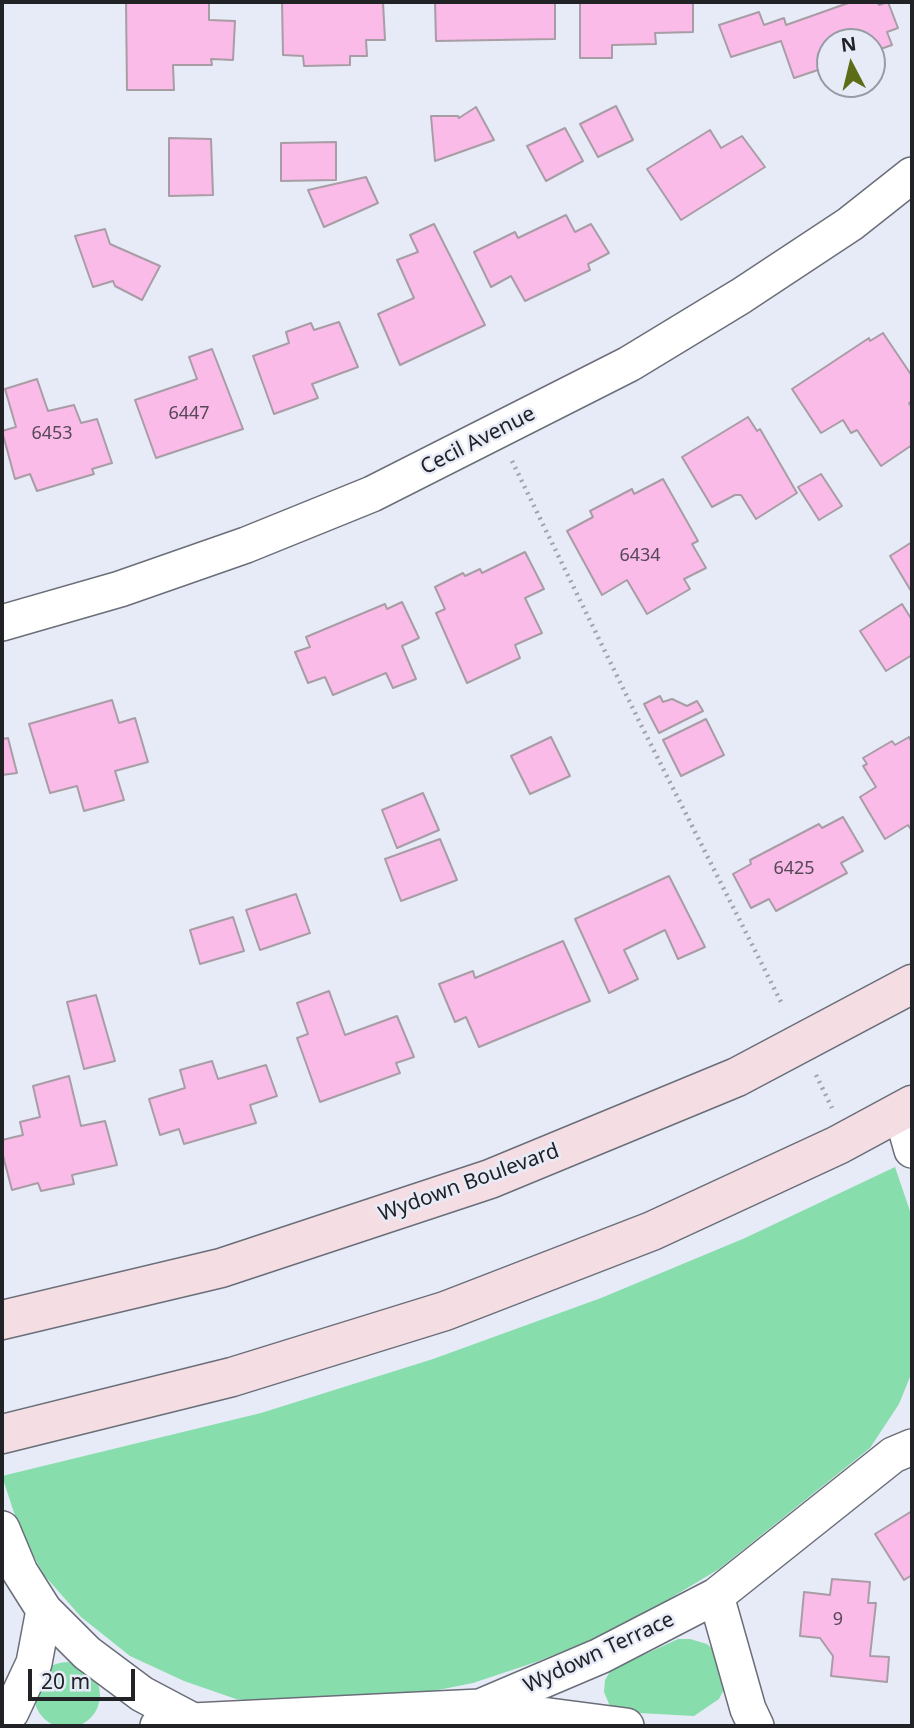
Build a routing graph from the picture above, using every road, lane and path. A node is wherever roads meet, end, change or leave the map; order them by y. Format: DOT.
graph roads {
  1 [pos="912,175"];
  2 [pos="496,431"];
  3 [pos="2,623"];
  4 [pos="912,984"];
  5 [pos="783,1006"];
  6 [pos="815,1071"];
  7 [pos="907,1108"];
  8 [pos="835,1115"];
  9 [pos="912,1150"];
  10 [pos="2,1320"];
  11 [pos="912,1424"];
  12 [pos="2,1434"];
  13 [pos="903,1451"];
  14 [pos="2,1529"];
  15 [pos="716,1596"];
  16 [pos="44,1610"];
  17 [pos="480,1707"];
  18 [pos="193,1721"];
  19 [pos="2,1723"];
  20 [pos="158,1726"];
  21 [pos="626,1726"];
  22 [pos="755,1726"];
  1 -- 2 [label="street, Cecil Avenue"];
  2 -- 3 [label="street, Cecil Avenue"];
  2 -- 5 [label="path"];
  4 -- 10 [label="street, Wydown Boulevard"];
  6 -- 8 [label="path"];
  7 -- 9 [label="street"];
  7 -- 12 [label="street"];
  11 -- 13 [label="street, Wydown Terrace"];
  13 -- 15 [label="street, Wydown Terrace"];
  14 -- 16 [label="street"];
  15 -- 17 [label="street, Wydown Terrace"];
  15 -- 22 [label="street"];
  16 -- 18 [label="street"];
  16 -- 19 [label="street"];
  17 -- 18 [label="street, Wydown Terrace"];
  17 -- 21 [label="street, Wydown Terrace"];
  18 -- 20 [label="street, Wydown Terrace"];
}
